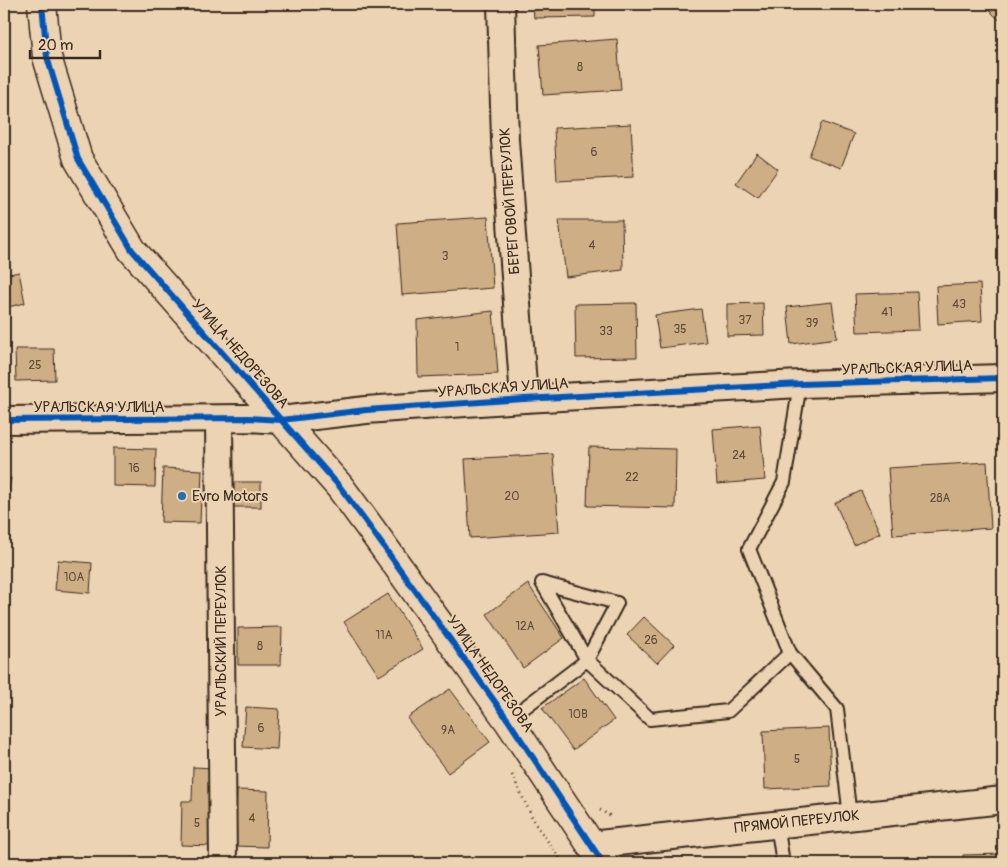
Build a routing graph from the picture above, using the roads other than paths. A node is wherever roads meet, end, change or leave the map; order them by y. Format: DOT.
graph roads {
  1 [pos="42,4"];
  2 [pos="501,4"];
  3 [pos="1003,378"];
  4 [pos="800,384"];
  5 [pos="524,399"];
  6 [pos="219,419"];
  7 [pos="4,420"];
  8 [pos="281,420"];
  9 [pos="790,653"];
  10 [pos="587,660"];
  11 [pos="508,720"];
  12 [pos="1003,800"];
  13 [pos="850,816"];
  14 [pos="777,824"];
  15 [pos="596,854"];
  16 [pos="223,863"];
  17 [pos="783,863"];
  1 -- 8 [label="street, УЛИЦА НЕДОРЕЗОВА"];
  2 -- 5 [label="street, БЕРЕГОВОЙ ПЕРЕУЛОК"];
  3 -- 4 [label="street, УРАЛЬСКАЯ УЛИЦА"];
  4 -- 5 [label="street, УРАЛЬСКАЯ УЛИЦА"];
  4 -- 9 [label="lane"];
  5 -- 8 [label="street, УРАЛЬСКАЯ УЛИЦА"];
  6 -- 7 [label="street, УРАЛЬСКАЯ УЛИЦА"];
  6 -- 8 [label="street, УРАЛЬСКАЯ УЛИЦА"];
  6 -- 16 [label="street, УРАЛЬСКИЙ ПЕРЕУЛОК"];
  8 -- 11 [label="street, УЛИЦА НЕДОРЕЗОВА"];
  9 -- 10 [label="lane"];
  9 -- 13 [label="lane"];
  10 -- 10 [label="lane"];
  10 -- 11 [label="lane"];
  11 -- 15 [label="street, УЛИЦА НЕДОРЕЗОВА"];
  12 -- 13 [label="street, ПРЯМОЙ ПЕРЕУЛОК"];
  13 -- 14 [label="street, ПРЯМОЙ ПЕРЕУЛОК"];
  14 -- 15 [label="street, ПРЯМОЙ ПЕРЕУЛОК"];
  14 -- 17 [label="lane"];
}
